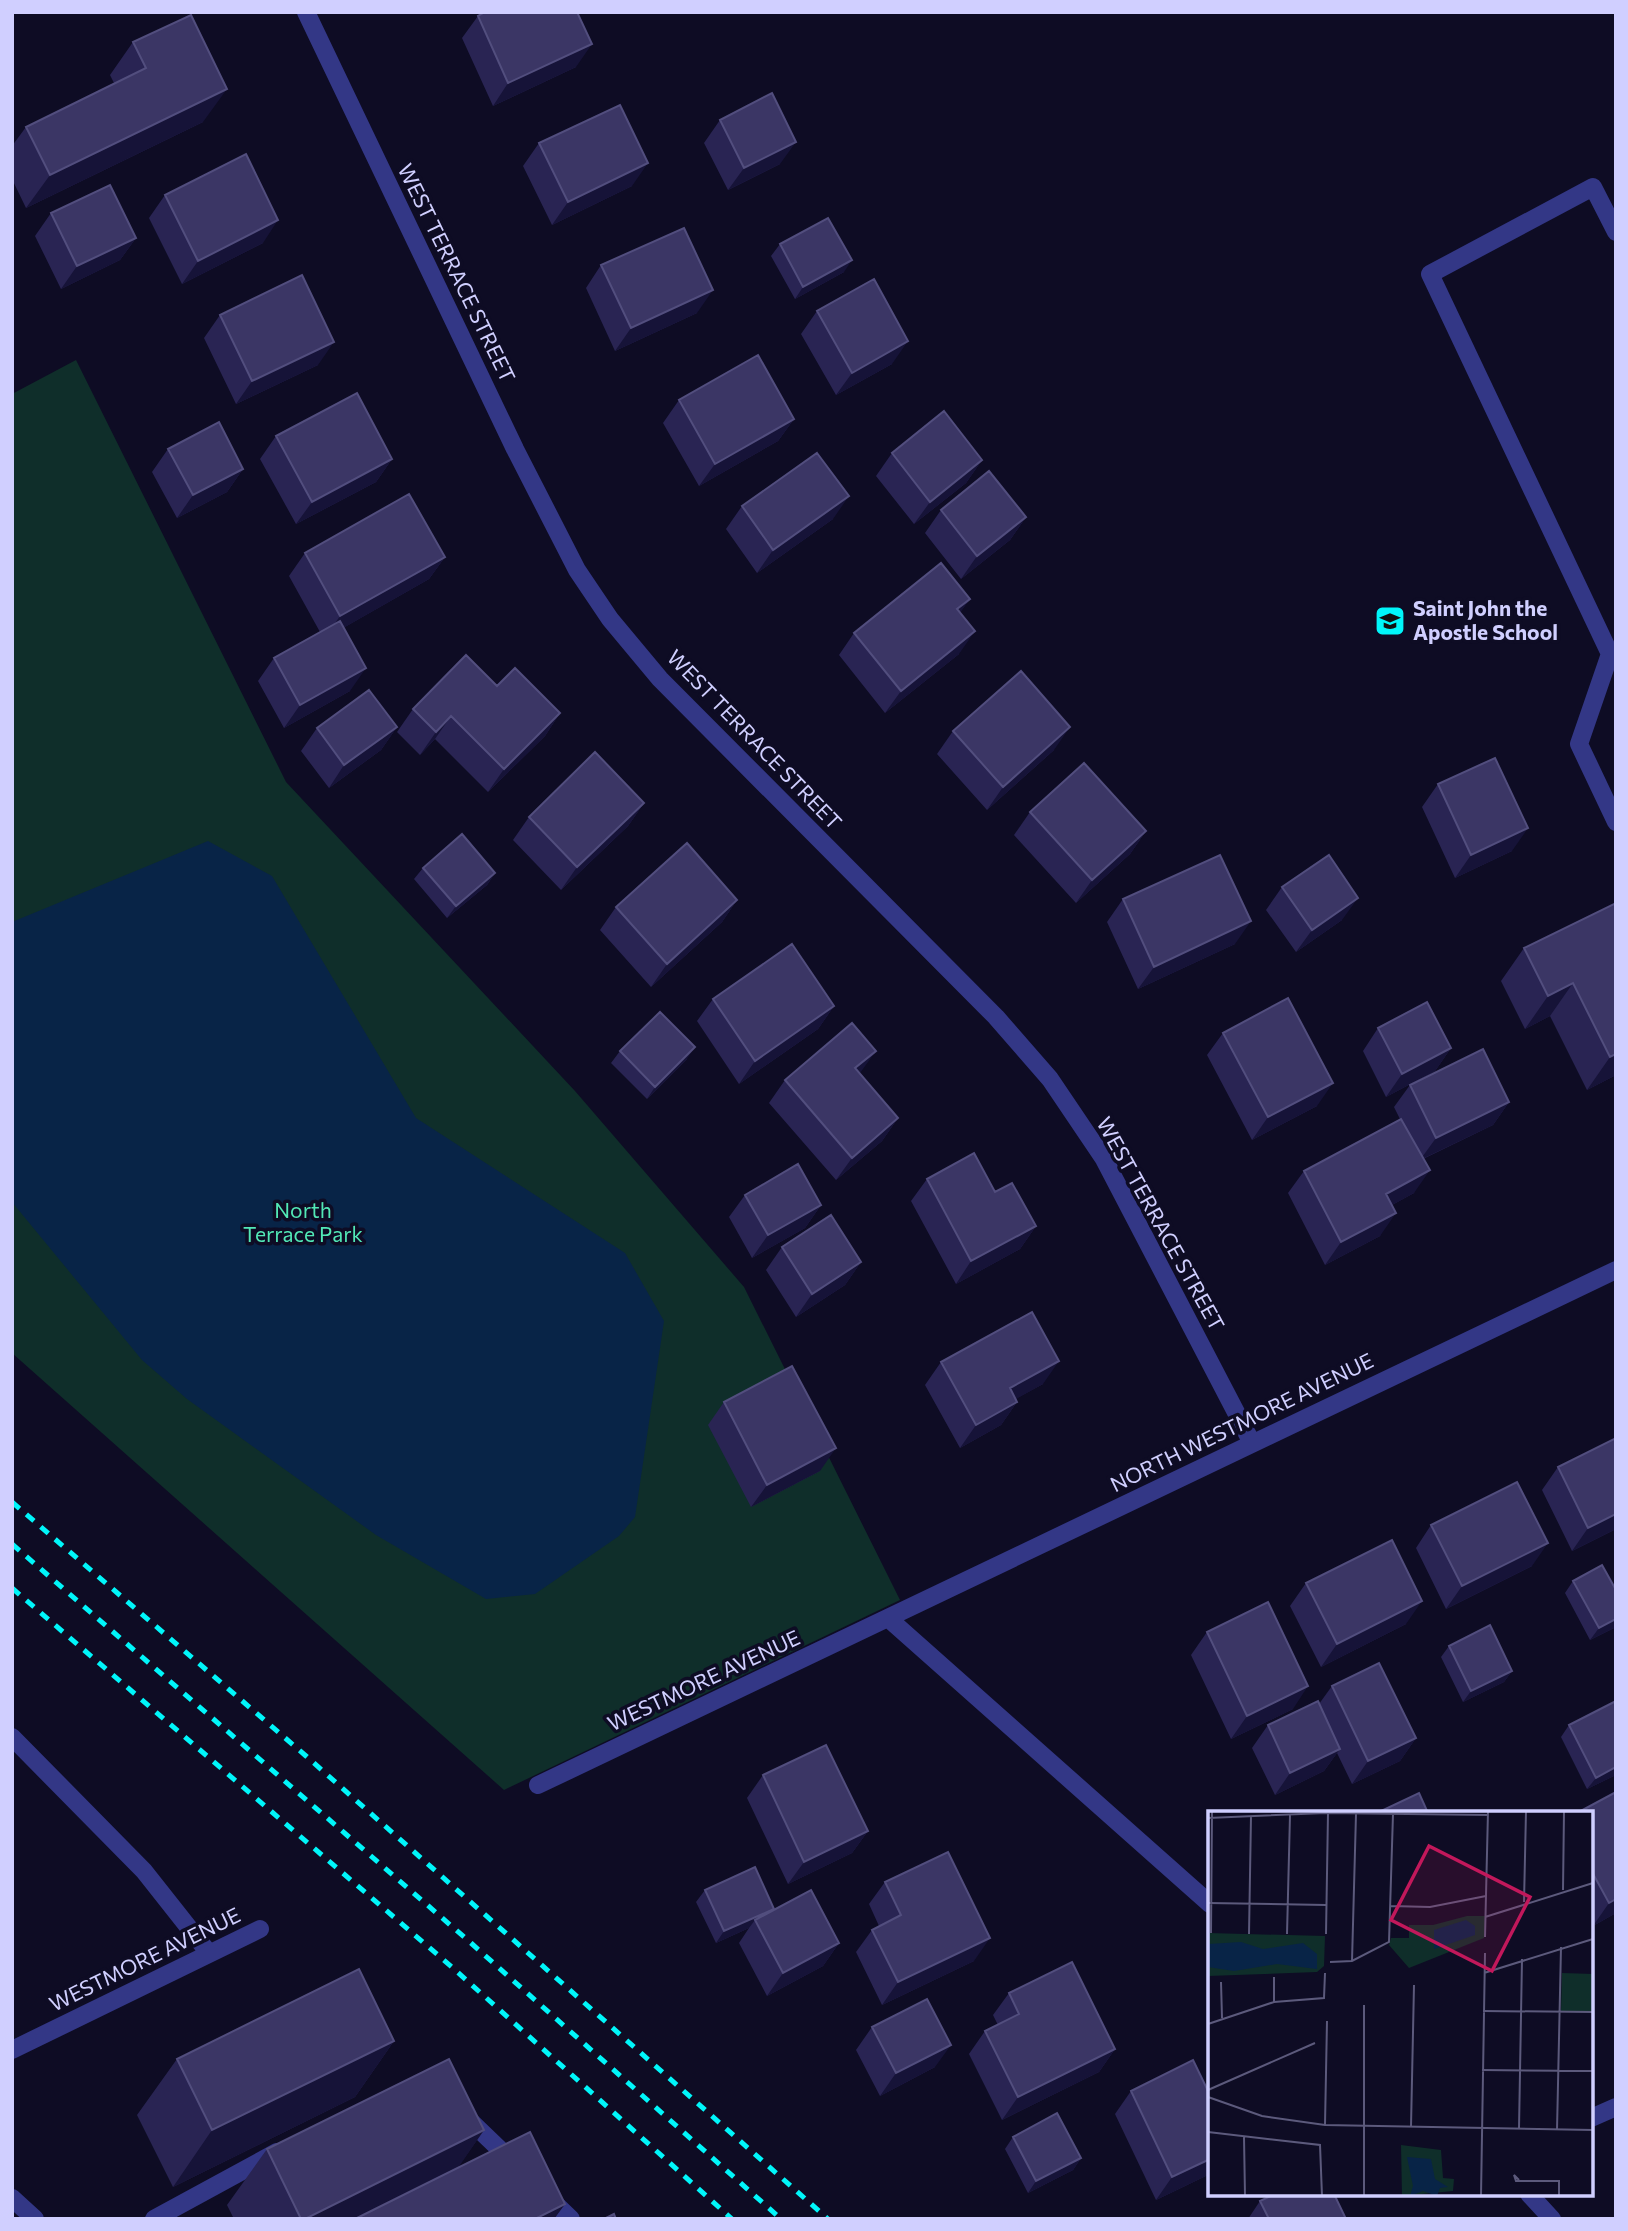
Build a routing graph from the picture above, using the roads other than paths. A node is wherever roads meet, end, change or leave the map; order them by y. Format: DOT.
graph roads {
  1 [pos="306,12"];
  2 [pos="1616,232"];
  3 [pos="1613,653"];
  4 [pos="1616,822"];
  5 [pos="1616,1270"];
  6 [pos="1252,1443"];
  7 [pos="889,1619"];
  8 [pos="12,1737"];
  9 [pos="538,1785"];
  10 [pos="1208,1903"];
  11 [pos="260,1929"];
  12 [pos="208,1952"];
  13 [pos="12,2050"];
  14 [pos="450,2103"];
  15 [pos="1616,2106"];
  16 [pos="1593,2117"];
  17 [pos="287,2146"];
  18 [pos="1531,2196"];
  19 [pos="12,2198"];
  20 [pos="35,2219"];
  21 [pos="154,2219"];
  22 [pos="571,2219"];
  23 [pos="1552,2219"];
  1 -- 6 [label="street, WEST TERRACE STREET"];
  2 -- 3 [label="street"];
  3 -- 4 [label="street"];
  5 -- 6 [label="street, NORTH WESTMORE AVENUE"];
  6 -- 7 [label="street, NORTH WESTMORE AVENUE"];
  7 -- 9 [label="street, WESTMORE AVENUE"];
  7 -- 10 [label="street"];
  8 -- 12 [label="street"];
  11 -- 12 [label="street, WESTMORE AVENUE"];
  12 -- 13 [label="street, WESTMORE AVENUE"];
  14 -- 22 [label="street"];
  15 -- 16 [label="street"];
  17 -- 21 [label="street"];
  18 -- 23 [label="street"];
  19 -- 20 [label="street"];
}
